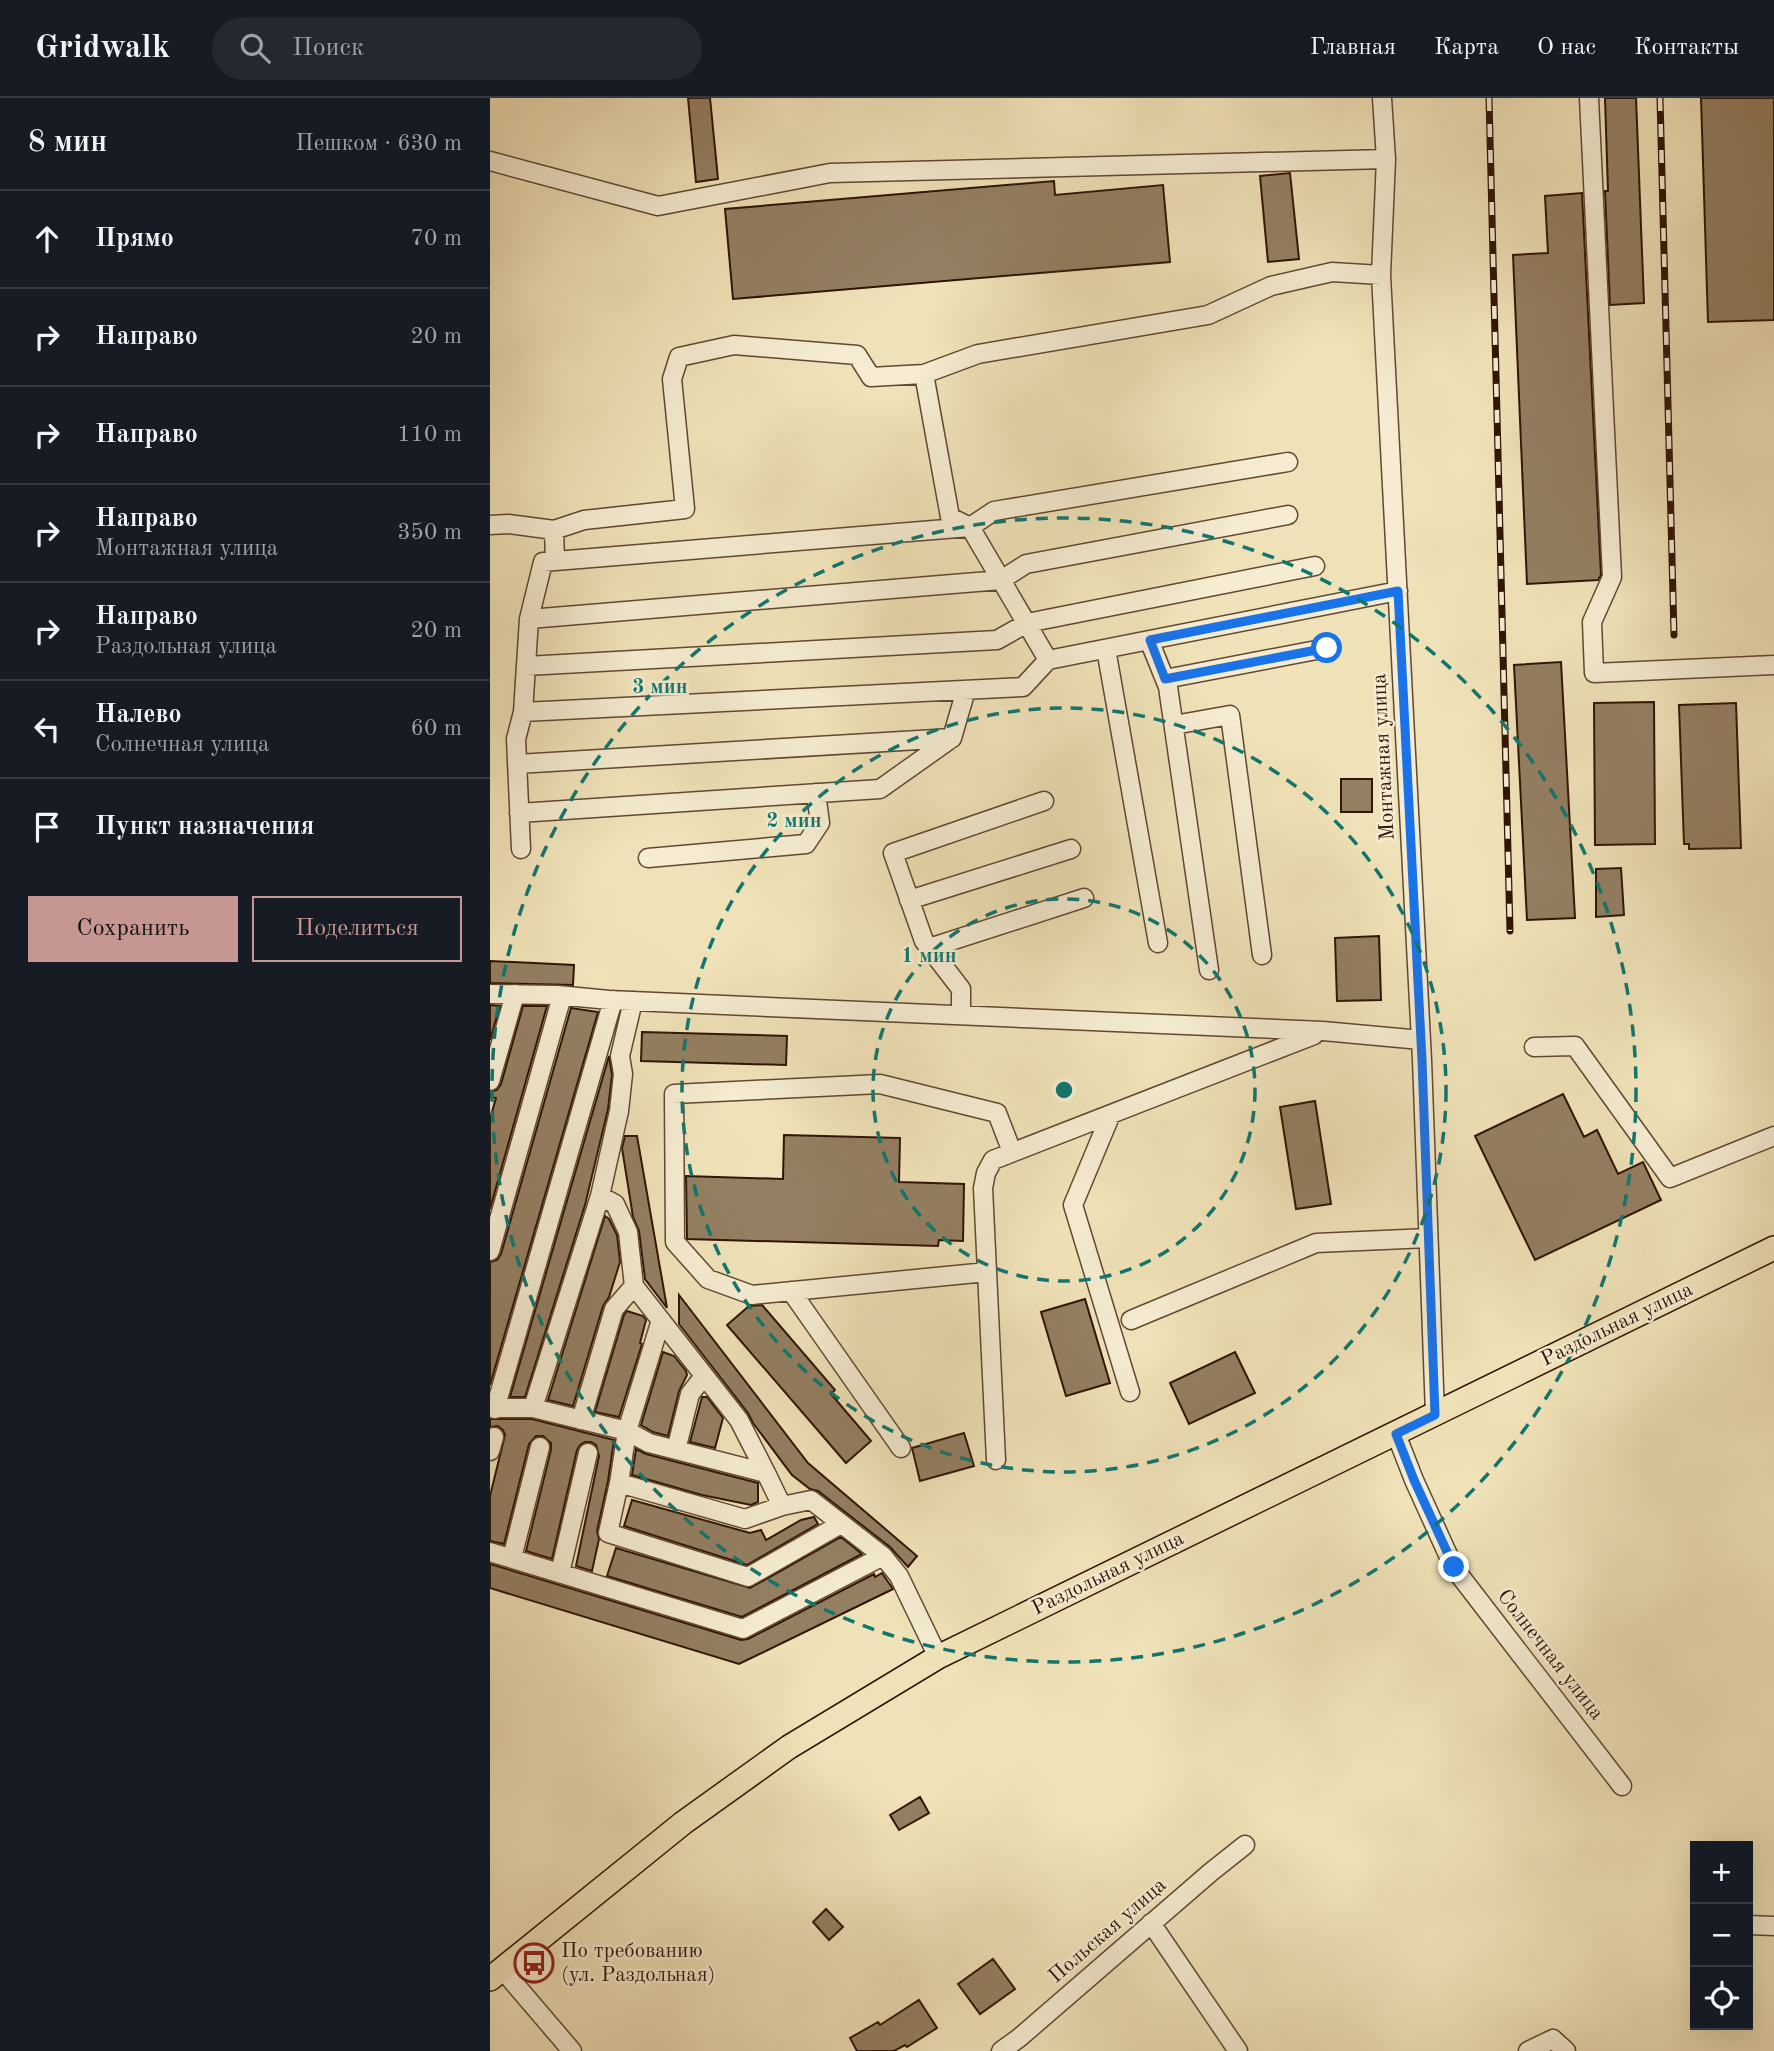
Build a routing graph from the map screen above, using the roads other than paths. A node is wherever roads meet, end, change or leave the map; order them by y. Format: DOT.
graph roads {
  1 [pos="1382,98"];
  2 [pos="1589,98"];
  3 [pos="1386,159"];
  4 [pos="490,161"];
  5 [pos="1381,275"];
  6 [pos="924,374"];
  7 [pos="1288,462"];
  8 [pos="1288,515"];
  9 [pos="490,525"];
  10 [pos="970,527"];
  11 [pos="554,530"];
  12 [pos="555,561"];
  13 [pos="1315,566"];
  14 [pos="1001,580"];
  15 [pos="1398,591"];
  16 [pos="529,620"];
  17 [pos="1027,623"];
  18 [pos="1150,640"];
  19 [pos="1327,648"];
  20 [pos="1106,649"];
  21 [pos="1048,660"];
  22 [pos="1774,665"];
  23 [pos="526,666"];
  24 [pos="1165,679"];
  25 [pos="966,690"];
  26 [pos="523,712"];
  27 [pos="1174,725"];
  28 [pos="952,738"];
  29 [pos="517,764"];
  30 [pos="816,793"];
  31 [pos="1044,801"];
  32 [pos="519,813"];
  33 [pos="521,849"];
  34 [pos="1071,849"];
  35 [pos="648,858"];
  36 [pos="1084,898"];
  37 [pos="909,900"];
  38 [pos="1158,943"];
  39 [pos="929,948"];
  40 [pos="1262,955"];
  41 [pos="1209,970"];
  42 [pos="490,994"];
  43 [pos="515,994"];
  44 [pos="562,996"];
  45 [pos="613,1000"];
  46 [pos="633,1001"];
  47 [pos="961,1015"];
  48 [pos="1323,1031"];
  49 [pos="1421,1040"];
  50 [pos="1534,1047"];
  51 [pos="490,1081"];
  52 [pos="1111,1114"];
  53 [pos="1774,1136"];
  54 [pos="1012,1152"];
  55 [pos="600,1196"];
  56 [pos="1428,1238"];
  57 [pos="1774,1248"];
  58 [pos="490,1251"];
  59 [pos="987,1272"];
  60 [pos="634,1286"];
  61 [pos="791,1291"];
  62 [pos="661,1320"];
  63 [pos="1131,1320"];
  64 [pos="705,1376"];
  65 [pos="1130,1392"];
  66 [pos="533,1408"];
  67 [pos="492,1409"];
  68 [pos="1435,1415"];
  69 [pos="581,1420"];
  70 [pos="627,1431"];
  71 [pos="1396,1434"];
  72 [pos="540,1447"];
  73 [pos="901,1448"];
  74 [pos="676,1450"];
  75 [pos="588,1453"];
  76 [pos="996,1460"];
  77 [pos="765,1474"];
  78 [pos="619,1483"];
  79 [pos="782,1506"];
  80 [pos="841,1524"];
  81 [pos="490,1552"];
  82 [pos="883,1556"];
  83 [pos="512,1558"];
  84 [pos="560,1573"];
  85 [pos="938,1657"];
  86 [pos="1622,1786"];
  87 [pos="1245,1845"];
  88 [pos="1152,1923"];
  89 [pos="1753,1925"];
  90 [pos="1774,1926"];
  91 [pos="496,1974"];
  92 [pos="1023,2045"];
  93 [pos="572,2051"];
  94 [pos="1001,2051"];
  95 [pos="1238,2051"];
  96 [pos="1528,2051"];
  97 [pos="1566,2051"];
  1 -- 3 [label="street, Монтажная улица"];
  2 -- 22 [label="street"];
  3 -- 4 [label="street"];
  3 -- 5 [label="street, Монтажная улица"];
  5 -- 6 [label="street"];
  5 -- 15 [label="street, Монтажная улица"];
  6 -- 10 [label="street"];
  6 -- 11 [label="street"];
  7 -- 10 [label="street"];
  8 -- 14 [label="street"];
  9 -- 11 [label="street"];
  10 -- 12 [label="street"];
  10 -- 14 [label="street"];
  11 -- 12 [label="street"];
  12 -- 16 [label="street"];
  13 -- 17 [label="street"];
  14 -- 16 [label="street"];
  14 -- 17 [label="street"];
  15 -- 18 [label="street"];
  15 -- 49 [label="street, Монтажная улица"];
  16 -- 23 [label="street"];
  17 -- 21 [label="street"];
  17 -- 23 [label="street"];
  18 -- 20 [label="street"];
  18 -- 24 [label="street"];
  19 -- 24 [label="street"];
  20 -- 21 [label="street"];
  20 -- 38 [label="street"];
  21 -- 25 [label="street"];
  23 -- 26 [label="street"];
  24 -- 27 [label="street"];
  25 -- 26 [label="street"];
  25 -- 28 [label="street"];
  26 -- 29 [label="street"];
  27 -- 40 [label="street"];
  27 -- 41 [label="street"];
  28 -- 29 [label="street"];
  28 -- 30 [label="street"];
  29 -- 32 [label="street"];
  30 -- 32 [label="street"];
  30 -- 35 [label="street"];
  31 -- 37 [label="street"];
  32 -- 33 [label="street"];
  34 -- 37 [label="street"];
  36 -- 39 [label="street"];
  37 -- 39 [label="street"];
  39 -- 47 [label="street"];
  42 -- 43 [label="street"];
  43 -- 44 [label="street"];
  43 -- 51 [label="street"];
  44 -- 45 [label="street"];
  44 -- 58 [label="street"];
  45 -- 46 [label="street"];
  45 -- 67 [label="street"];
  46 -- 47 [label="street"];
  46 -- 55 [label="street"];
  47 -- 48 [label="street"];
  48 -- 49 [label="street"];
  48 -- 52 [label="street"];
  49 -- 56 [label="street, Монтажная улица"];
  50 -- 53 [label="street"];
  52 -- 54 [label="street"];
  52 -- 65 [label="street"];
  54 -- 59 [label="street"];
  54 -- 61 [label="street"];
  55 -- 60 [label="street"];
  55 -- 66 [label="street"];
  56 -- 63 [label="street"];
  56 -- 68 [label="street, Монтажная улица"];
  57 -- 68 [label="main road, Раздольная улица"];
  59 -- 61 [label="street"];
  59 -- 76 [label="street"];
  60 -- 62 [label="street"];
  60 -- 69 [label="street"];
  61 -- 73 [label="street"];
  62 -- 64 [label="street"];
  62 -- 70 [label="street"];
  64 -- 74 [label="street"];
  64 -- 77 [label="street"];
  66 -- 67 [label="street"];
  66 -- 69 [label="street"];
  68 -- 71 [label="main road, Раздольная улица"];
  69 -- 70 [label="street"];
  70 -- 74 [label="street"];
  70 -- 78 [label="street"];
  71 -- 85 [label="main road, Раздольная улица"];
  71 -- 86 [label="street, Солнечная улица"];
  72 -- 83 [label="street"];
  74 -- 77 [label="street"];
  75 -- 84 [label="street"];
  77 -- 79 [label="street"];
  78 -- 79 [label="street"];
  78 -- 80 [label="street"];
  79 -- 80 [label="street"];
  80 -- 82 [label="street"];
  81 -- 83 [label="street"];
  82 -- 84 [label="street"];
  82 -- 85 [label="street"];
  83 -- 84 [label="street"];
  85 -- 91 [label="main road, Раздольная улица"];
  87 -- 88 [label="street, Польская улица"];
  88 -- 92 [label="street, Польская улица"];
  88 -- 95 [label="street"];
  89 -- 90 [label="street"];
  91 -- 93 [label="street"];
  92 -- 94 [label="street, Польская улица"];
  96 -- 97 [label="street"];
}
